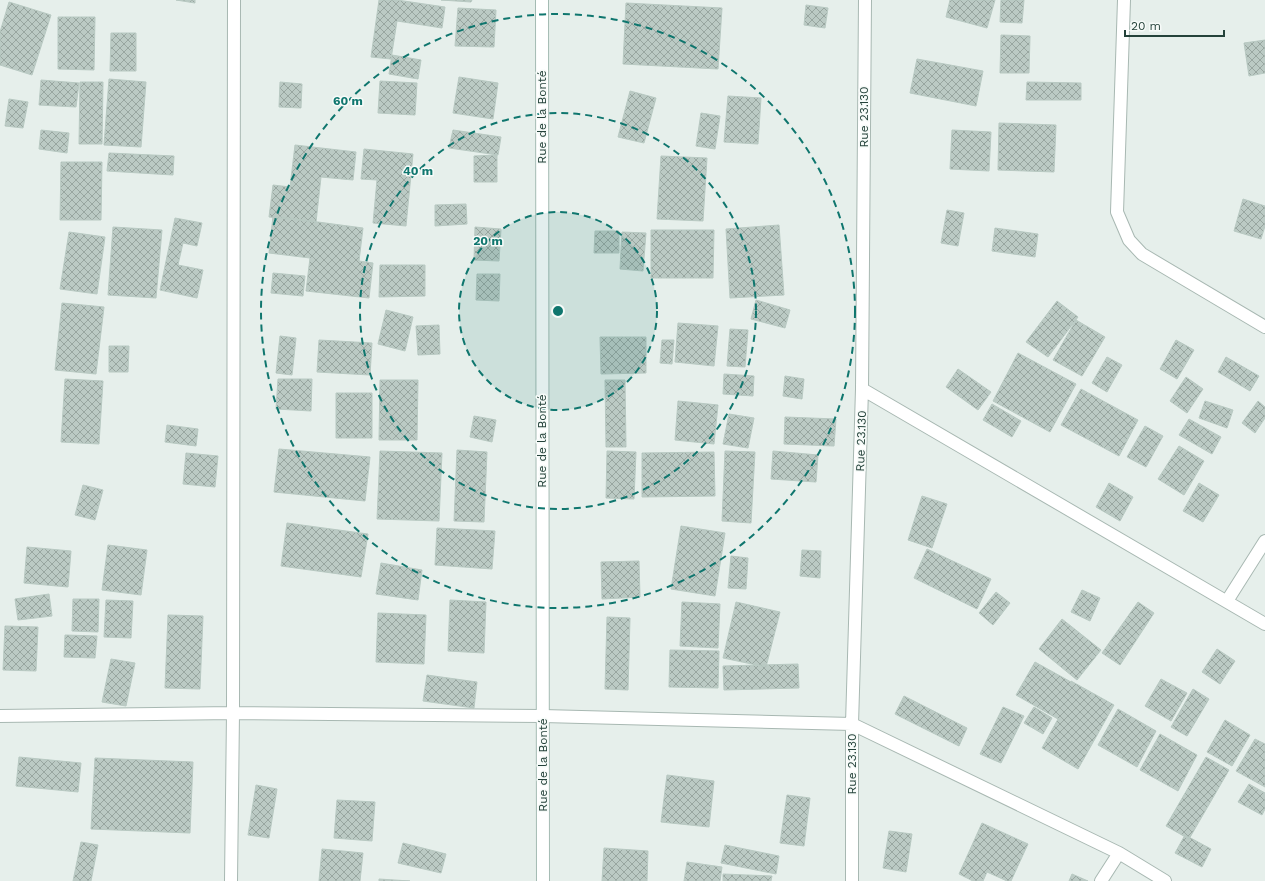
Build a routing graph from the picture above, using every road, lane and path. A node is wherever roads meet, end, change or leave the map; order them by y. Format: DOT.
graph roads {
  1 [pos="234,0"];
  2 [pos="542,0"];
  3 [pos="865,0"];
  4 [pos="1124,0"];
  5 [pos="1265,327"];
  6 [pos="862,389"];
  7 [pos="1265,541"];
  8 [pos="1227,601"];
  9 [pos="1265,624"];
  10 [pos="233,714"];
  11 [pos="0,716"];
  12 [pos="542,716"];
  13 [pos="852,724"];
  14 [pos="1119,853"];
  15 [pos="231,881"];
  16 [pos="544,881"];
  17 [pos="852,881"];
  18 [pos="1101,881"];
  19 [pos="1165,881"];
  1 -- 10 [label="street"];
  2 -- 12 [label="street, Rue de la Bonté"];
  3 -- 6 [label="street, Rue 23.130"];
  4 -- 5 [label="street"];
  6 -- 8 [label="street"];
  6 -- 13 [label="street, Rue 23.130"];
  7 -- 8 [label="street"];
  8 -- 9 [label="street"];
  10 -- 11 [label="street"];
  10 -- 12 [label="street"];
  10 -- 15 [label="street"];
  12 -- 13 [label="street"];
  12 -- 16 [label="street, Rue de la Bonté"];
  13 -- 14 [label="street"];
  13 -- 17 [label="street, Rue 23.130"];
  14 -- 18 [label="street"];
  14 -- 19 [label="street"];
}
